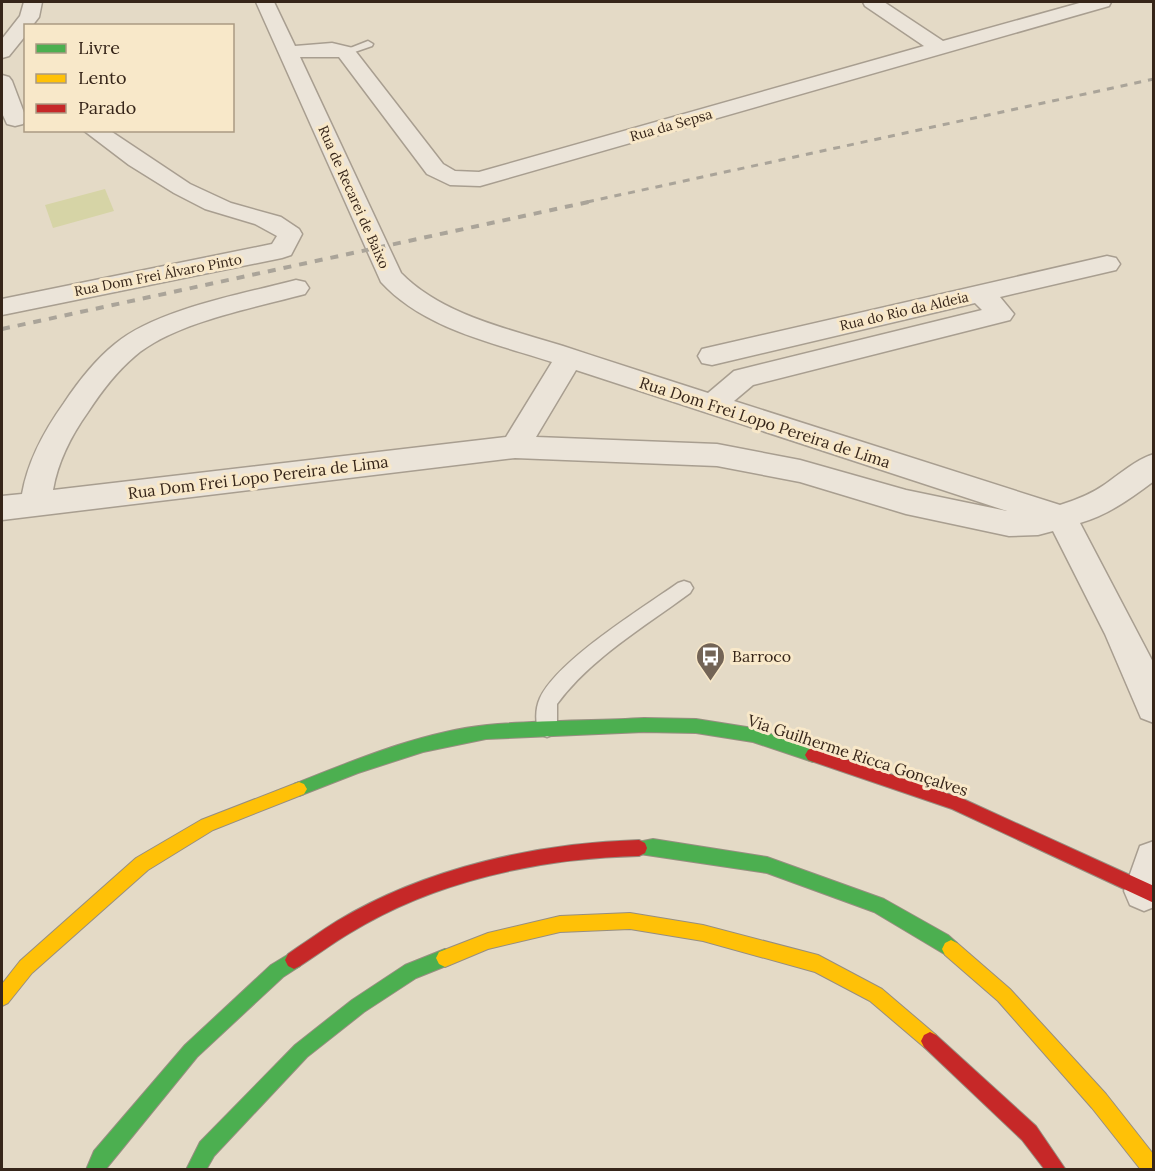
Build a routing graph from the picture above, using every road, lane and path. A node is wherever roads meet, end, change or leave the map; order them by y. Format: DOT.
graph roads {
  1 [pos="33,2"];
  2 [pos="265,2"];
  3 [pos="872,2"];
  4 [pos="1102,2"];
  5 [pos="368,44"];
  6 [pos="940,48"];
  7 [pos="2,52"];
  8 [pos="290,52"];
  9 [pos="346,52"];
  10 [pos="2,81"];
  11 [pos="14,119"];
  12 [pos="97,132"];
  13 [pos="1107,264"];
  14 [pos="296,288"];
  15 [pos="981,292"];
  16 [pos="2,307"];
  17 [pos="827,329"];
  18 [pos="843,353"];
  19 [pos="712,356"];
  20 [pos="569,358"];
  21 [pos="711,405"];
  22 [pos="515,447"];
  23 [pos="1154,465"];
  24 [pos="35,503"];
  25 [pos="2,508"];
  26 [pos="1061,517"];
  27 [pos="684,588"];
  28 [pos="1154,707"];
  29 [pos="547,728"];
  30 [pos="1150,882"];
  31 [pos="2,997"];
  32 [pos="95,1170"];
  33 [pos="195,1170"];
  34 [pos="1057,1170"];
  35 [pos="1153,1170"];
  1 -- 7 [label="street"];
  2 -- 8 [label="street, Rua de Recarei de Baixo"];
  3 -- 6 [label="street"];
  4 -- 6 [label="street, Rua da Sepsa"];
  5 -- 9 [label="lane"];
  6 -- 9 [label="street, Rua da Sepsa"];
  8 -- 9 [label="street"];
  8 -- 20 [label="street, Rua de Recarei de Baixo"];
  10 -- 11 [label="street"];
  12 -- 16 [label="street, Rua Dom Frei Álvaro Pinto"];
  13 -- 15 [label="street, Rua do Rio da Aldeia"];
  14 -- 24 [label="street"];
  15 -- 17 [label="street, Rua do Rio da Aldeia"];
  15 -- 18 [label="street, Rua do Rio da Aldeia"];
  17 -- 18 [label="street, Rua do Rio da Aldeia"];
  17 -- 19 [label="street, Rua do Rio da Aldeia"];
  18 -- 21 [label="street, Rua do Rio da Aldeia"];
  20 -- 21 [label="street, Rua Dom Frei Lopo Pereira de Lima"];
  20 -- 22 [label="street"];
  21 -- 26 [label="street, Rua Dom Frei Lopo Pereira de Lima"];
  22 -- 24 [label="street, Rua Dom Frei Lopo Pereira de Lima"];
  22 -- 26 [label="street, Rua Dom Frei Lopo Pereira de Lima"];
  23 -- 26 [label="street, Rua Dom Frei Lopo Pereira de Lima"];
  24 -- 25 [label="street, Rua Dom Frei Lopo Pereira de Lima"];
  26 -- 28 [label="street"];
  27 -- 29 [label="lane"];
  29 -- 30 [label="main road, Via Guilherme Ricca Gonçalves"];
  29 -- 31 [label="main road, Via Guilherme Ricca Gonçalves"];
  32 -- 35 [label="main road"];
  33 -- 34 [label="main road"];
}
